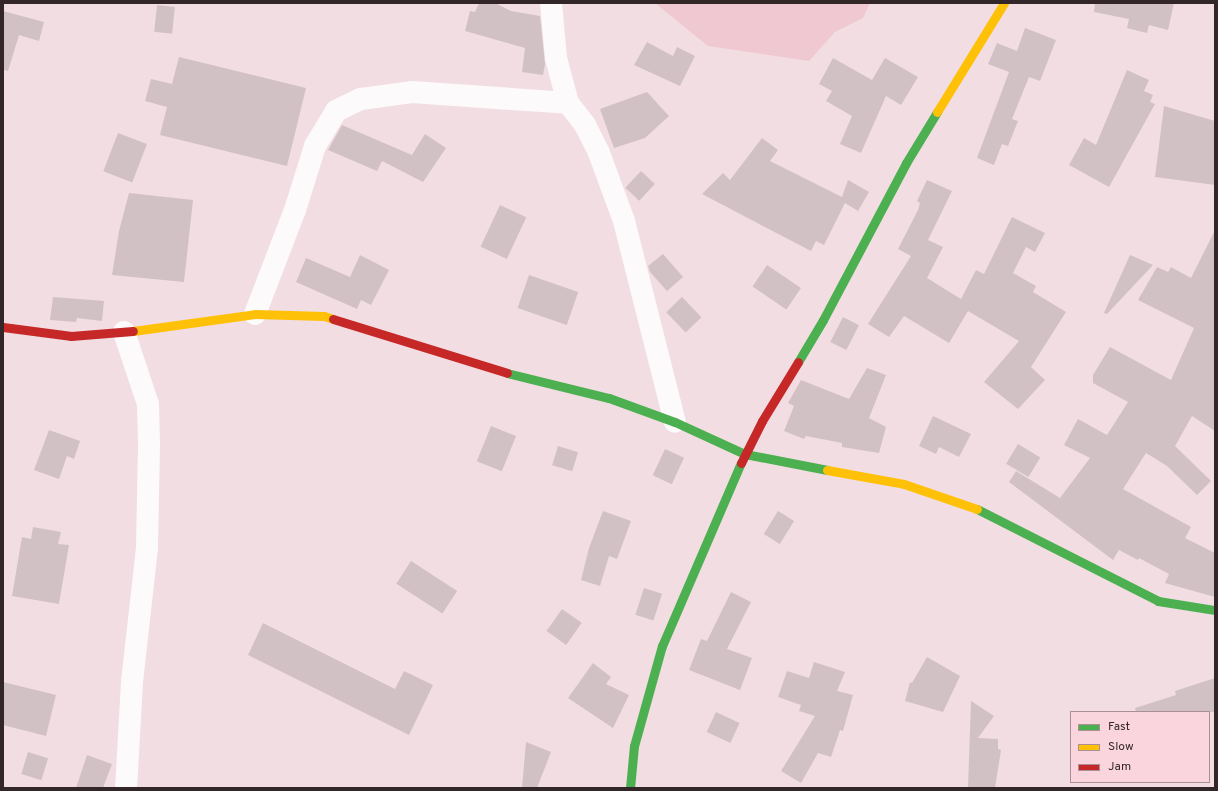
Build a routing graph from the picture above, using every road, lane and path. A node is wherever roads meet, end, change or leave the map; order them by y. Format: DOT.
graph roads {
  1 [pos="551,3"];
  2 [pos="1004,3"];
  3 [pos="568,103"];
  4 [pos="255,314"];
  5 [pos="3,327"];
  6 [pos="124,332"];
  7 [pos="675,422"];
  8 [pos="745,454"];
  9 [pos="1215,610"];
  10 [pos="126,788"];
  11 [pos="630,788"];
  1 -- 3 [label="street"];
  2 -- 8 [label="street"];
  3 -- 4 [label="street"];
  3 -- 7 [label="street"];
  4 -- 6 [label="street"];
  4 -- 7 [label="street"];
  5 -- 6 [label="street"];
  6 -- 10 [label="street"];
  7 -- 8 [label="street"];
  8 -- 9 [label="street"];
  8 -- 11 [label="street"];
}
